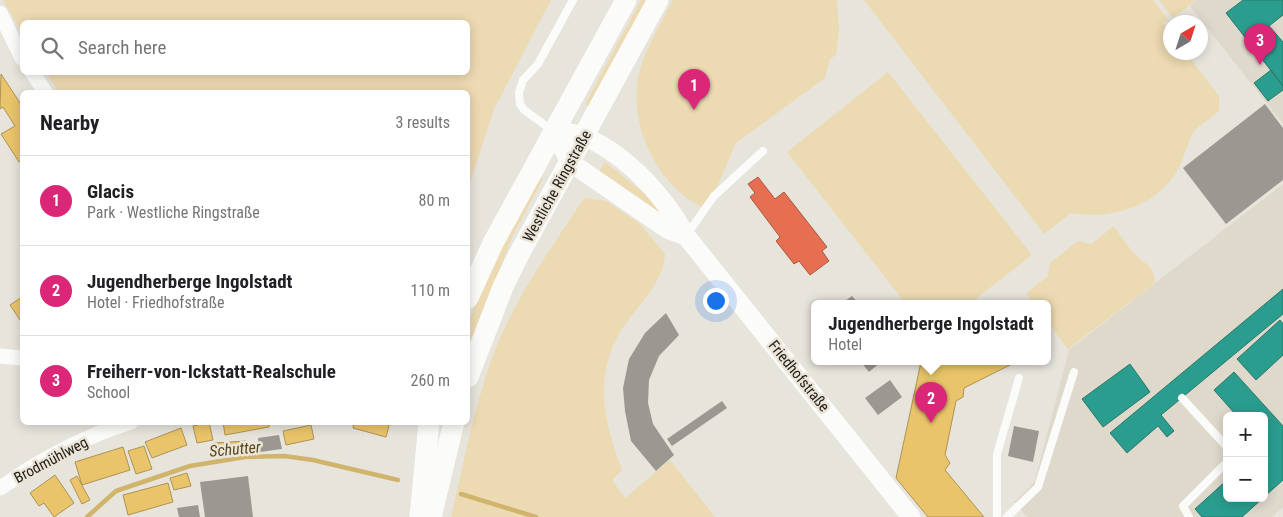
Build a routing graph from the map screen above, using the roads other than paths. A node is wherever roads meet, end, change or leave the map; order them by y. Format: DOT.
graph roads {
  1 [pos="573,0"];
  2 [pos="626,0"];
  3 [pos="658,0"];
  4 [pos="0,13"];
  5 [pos="20,54"];
  6 [pos="34,75"];
  7 [pos="44,90"];
  8 [pos="554,132"];
  9 [pos="584,136"];
  10 [pos="763,151"];
  11 [pos="570,162"];
  12 [pos="686,236"];
  13 [pos="470,294"];
  14 [pos="0,356"];
  15 [pos="20,358"];
  16 [pos="470,372"];
  17 [pos="1074,372"];
  18 [pos="1019,378"];
  19 [pos="1182,398"];
  20 [pos="123,425"];
  21 [pos="429,425"];
  22 [pos="453,425"];
  23 [pos="1223,443"];
  24 [pos="1223,466"];
  25 [pos="0,488"];
  26 [pos="420,517"];
  27 [pos="431,517"];
  28 [pos="911,517"];
  29 [pos="997,517"];
  30 [pos="1007,517"];
  31 [pos="1189,517"];
  1 -- 8 [label="lane, Westliche Ringstraße"];
  2 -- 8 [label="main road, Westliche Ringstraße"];
  3 -- 9 [label="main road, Westliche Ringstraße"];
  4 -- 5 [label="street"];
  6 -- 7 [label="street"];
  8 -- 9 [label="street, Friedhofstraße"];
  8 -- 11 [label="street, Friedhofstraße"];
  8 -- 13 [label="main road, Westliche Ringstraße"];
  9 -- 11 [label="main road, Westliche Ringstraße"];
  9 -- 12 [label="street, Friedhofstraße"];
  10 -- 12 [label="lane"];
  11 -- 12 [label="street, Friedhofstraße"];
  11 -- 16 [label="main road, Westliche Ringstraße"];
  12 -- 28 [label="street, Friedhofstraße"];
  14 -- 15 [label="street"];
  17 -- 30 [label="lane"];
  18 -- 29 [label="lane"];
  19 -- 23 [label="lane"];
  20 -- 25 [label="street, Brodmühlweg"];
  21 -- 26 [label="main road"];
  22 -- 27 [label="main road"];
  24 -- 31 [label="lane"];
}
